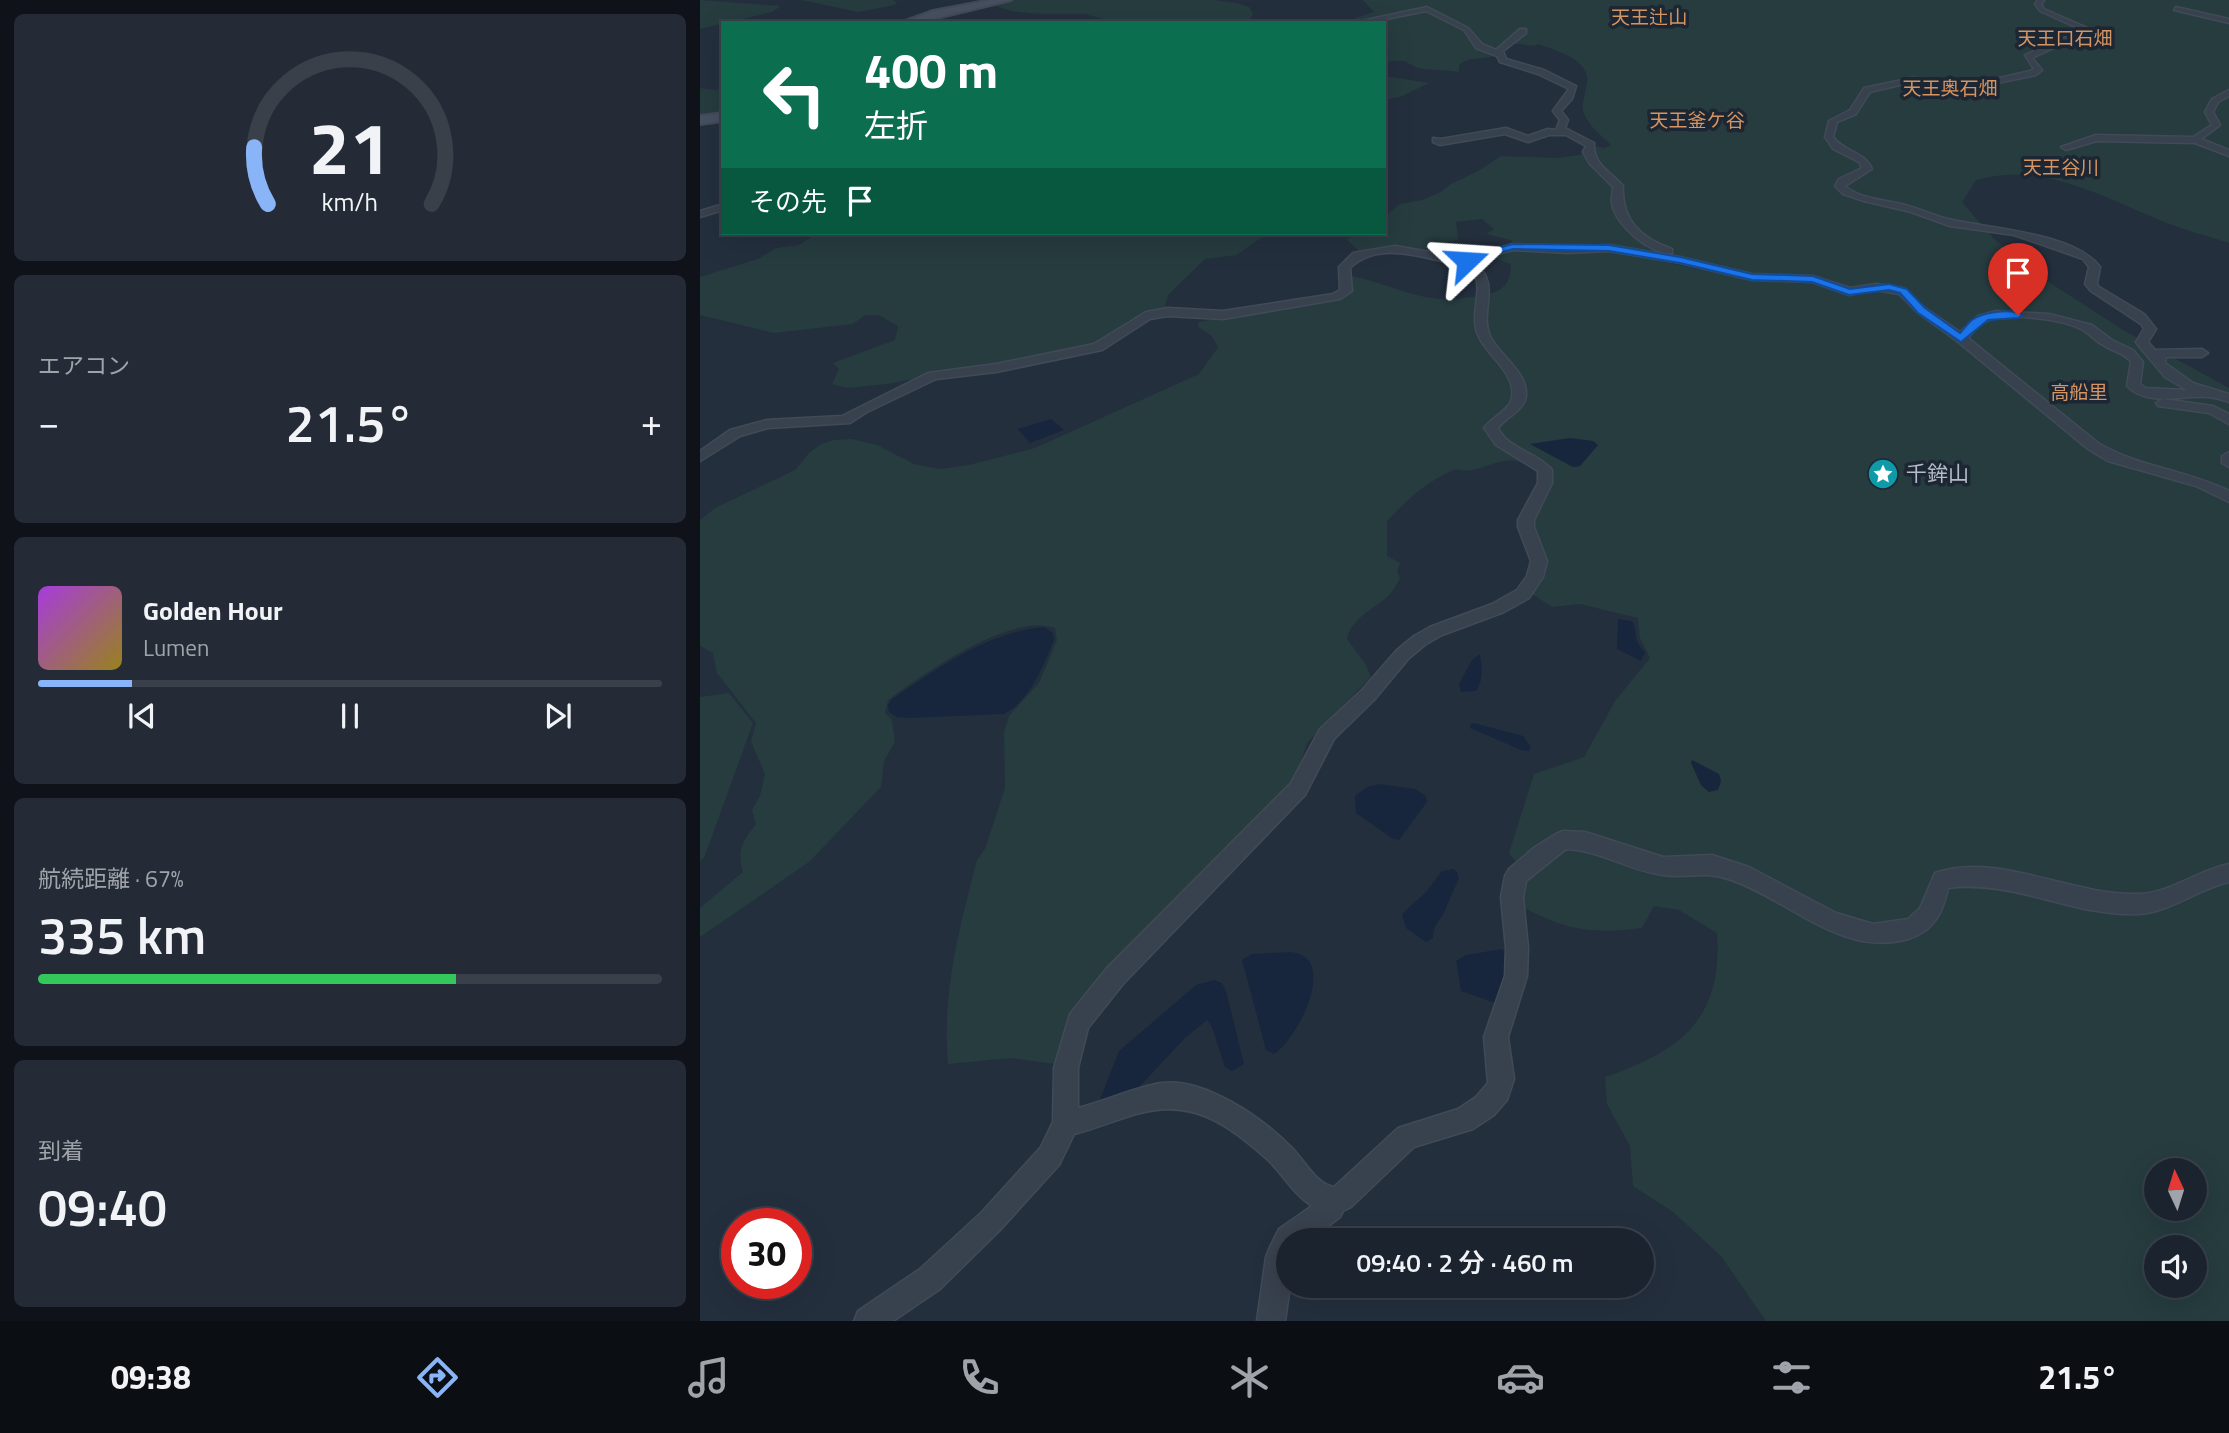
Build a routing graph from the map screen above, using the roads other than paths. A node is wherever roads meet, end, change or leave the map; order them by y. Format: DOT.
graph roads {
  1 [pos="1006,0"];
  2 [pos="2041,0"];
  3 [pos="2176,9"];
  4 [pos="911,21"];
  5 [pos="1365,21"];
  6 [pos="2229,21"];
  7 [pos="1523,31"];
  8 [pos="1499,54"];
  9 [pos="2229,92"];
  10 [pos="721,117"];
  11 [pos="700,120"];
  12 [pos="1569,133"];
  13 [pos="1436,140"];
  14 [pos="2196,140"];
  15 [pos="2066,147"];
  16 [pos="2229,153"];
  17 [pos="721,208"];
  18 [pos="700,214"];
  19 [pos="1467,261"];
  20 [pos="1752,277"];
  21 [pos="1961,338"];
  22 [pos="2202,353"];
  23 [pos="2154,359"];
  24 [pos="2133,386"];
  25 [pos="2223,396"];
  26 [pos="2229,420"];
  27 [pos="2229,456"];
  28 [pos="700,457"];
  29 [pos="2229,463"];
  30 [pos="2229,497"];
  31 [pos="2229,873"];
  32 [pos="1066,1123"];
  33 [pos="1331,1208"];
  34 [pos="868,1321"];
  35 [pos="1271,1321"];
  1 -- 4 [label="street"];
  2 -- 23 [label="street"];
  3 -- 6 [label="street"];
  5 -- 8 [label="street"];
  7 -- 8 [label="street"];
  8 -- 12 [label="street"];
  9 -- 14 [label="street"];
  10 -- 11 [label="street"];
  12 -- 13 [label="street"];
  12 -- 20 [label="street"];
  14 -- 15 [label="street"];
  14 -- 16 [label="street"];
  17 -- 18 [label="street"];
  19 -- 20 [label="street"];
  19 -- 28 [label="street"];
  19 -- 32 [label="street"];
  20 -- 21 [label="street"];
  21 -- 24 [label="street"];
  21 -- 30 [label="street"];
  22 -- 23 [label="street"];
  23 -- 25 [label="street"];
  24 -- 25 [label="street"];
  24 -- 26 [label="street"];
  27 -- 29 [label="street"];
  31 -- 32 [label="street"];
  32 -- 34 [label="street"];
  33 -- 35 [label="street"];
}
